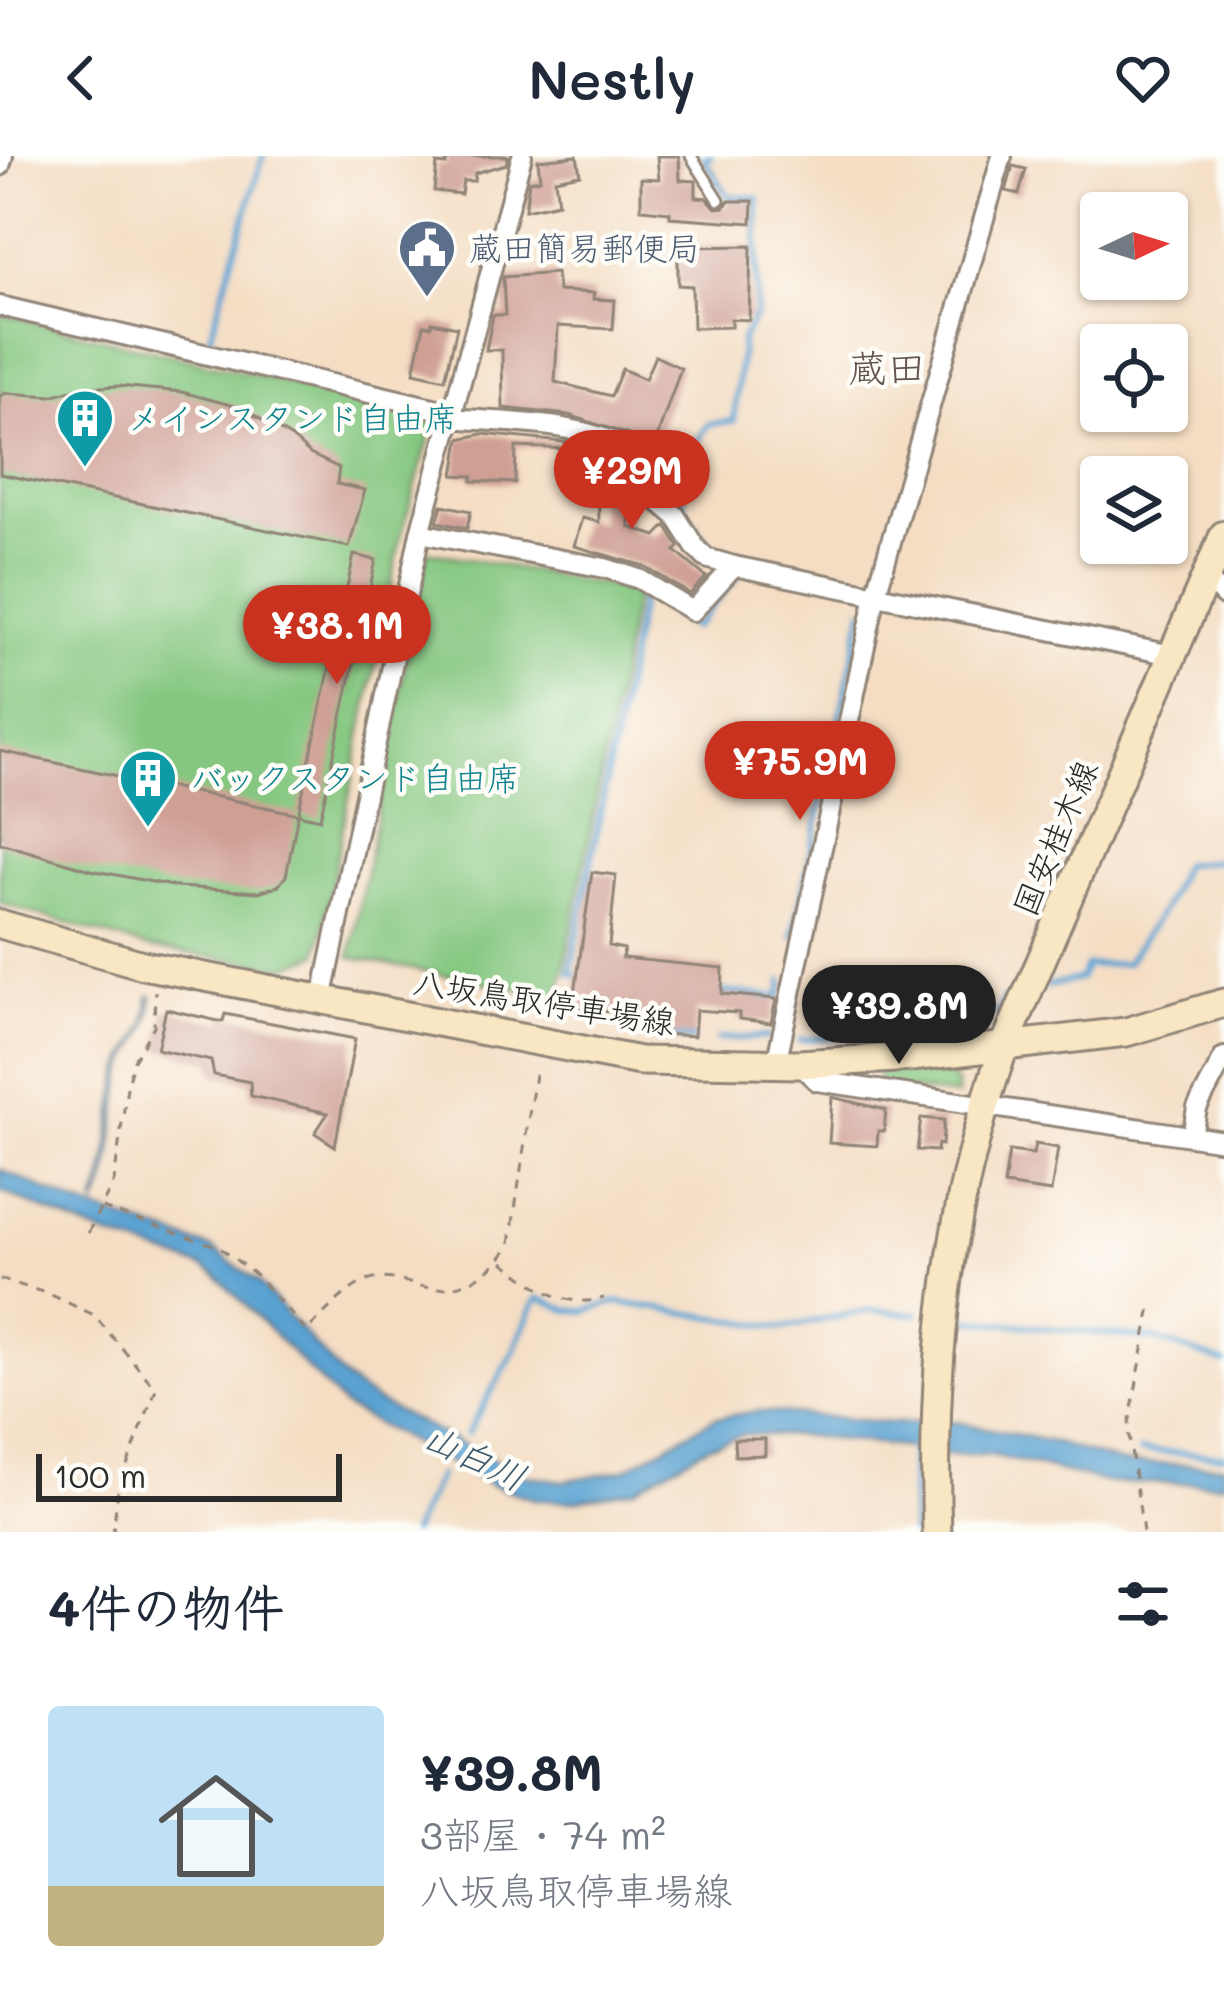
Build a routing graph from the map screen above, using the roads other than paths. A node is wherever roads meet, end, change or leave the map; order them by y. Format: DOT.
graph roads {
  1 [pos="3,156"];
  2 [pos="522,156"];
  3 [pos="691,156"];
  4 [pos="1002,156"];
  5 [pos="0,166"];
  6 [pos="719,200"];
  7 [pos="0,306"];
  8 [pos="449,415"];
  9 [pos="420,533"];
  10 [pos="1224,535"];
  11 [pos="734,566"];
  12 [pos="1215,587"];
  13 [pos="876,594"];
  14 [pos="1172,656"];
  15 [pos="0,924"];
  16 [pos="322,1000"];
  17 [pos="1224,1003"];
  18 [pos="1004,1047"];
  19 [pos="1224,1057"];
  20 [pos="788,1064"];
  21 [pos="984,1104"];
  22 [pos="1192,1136"];
  23 [pos="1224,1141"];
  24 [pos="937,1532"];
  1 -- 5 [label="street"];
  2 -- 8 [label="street"];
  3 -- 6 [label="lane"];
  4 -- 13 [label="street"];
  7 -- 8 [label="street"];
  8 -- 9 [label="street"];
  8 -- 11 [label="street"];
  9 -- 11 [label="street"];
  9 -- 16 [label="street"];
  10 -- 12 [label="main road, 国安桂木線"];
  11 -- 13 [label="street"];
  12 -- 14 [label="main road, 国安桂木線"];
  13 -- 14 [label="street"];
  13 -- 20 [label="street"];
  14 -- 18 [label="main road, 国安桂木線"];
  15 -- 16 [label="main road, 八坂鳥取停車場線"];
  16 -- 20 [label="main road, 八坂鳥取停車場線"];
  17 -- 18 [label="main road, 八坂鳥取停車場線"];
  18 -- 20 [label="main road, 八坂鳥取停車場線"];
  18 -- 21 [label="main road, 国安桂木線"];
  19 -- 22 [label="street"];
  20 -- 21 [label="street"];
  21 -- 22 [label="street"];
  21 -- 24 [label="main road, 国安桂木線"];
  22 -- 23 [label="street"];
}
